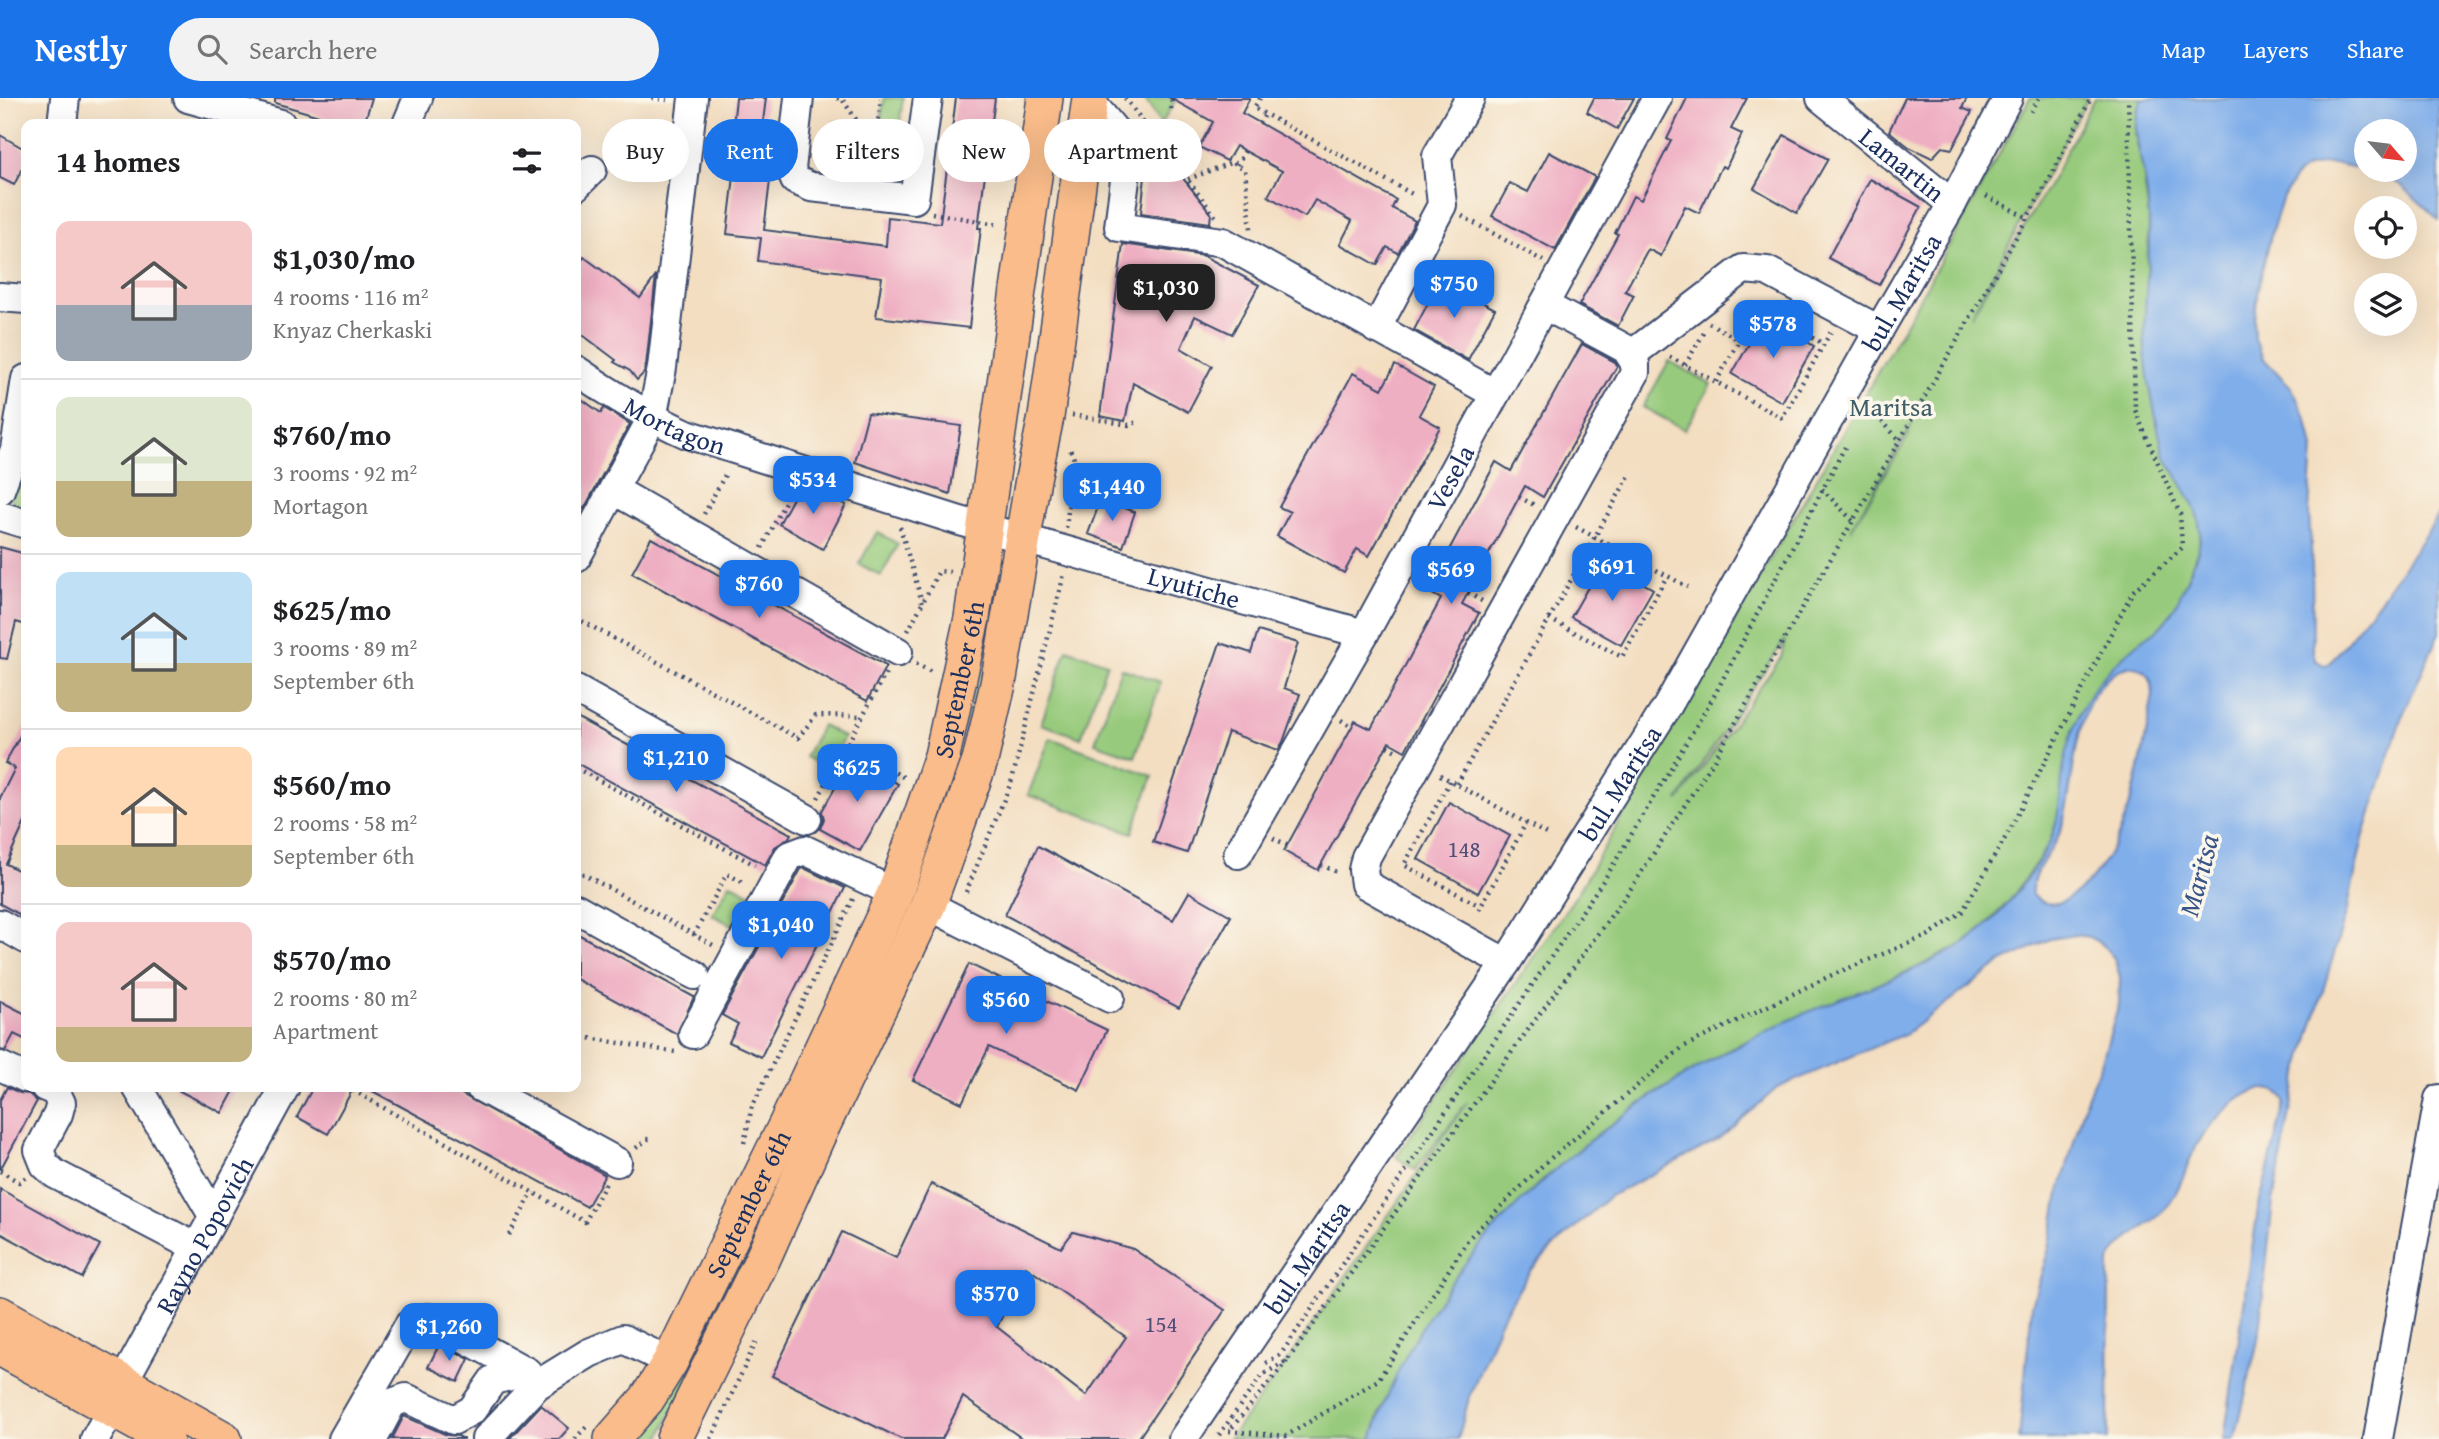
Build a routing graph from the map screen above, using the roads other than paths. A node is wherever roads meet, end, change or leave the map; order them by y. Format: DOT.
graph roads {
  1 [pos="65,98"];
  2 [pos="188,98"];
  3 [pos="418,98"];
  4 [pos="799,98"];
  5 [pos="928,98"];
  6 [pos="1045,98"];
  7 [pos="1470,98"];
  8 [pos="1657,98"];
  9 [pos="1821,98"];
  10 [pos="2008,98"];
  11 [pos="1090,100"];
  12 [pos="692,105"];
  13 [pos="63,119"];
  14 [pos="263,119"];
  15 [pos="409,119"];
  16 [pos="1952,204"];
  17 [pos="0,297"];
  18 [pos="21,299"];
  19 [pos="1544,304"];
  20 [pos="1377,329"];
  21 [pos="1879,330"];
  22 [pos="1639,350"];
  23 [pos="581,374"];
  24 [pos="1495,394"];
  25 [pos="21,411"];
  26 [pos="652,418"];
  27 [pos="614,490"];
  28 [pos="0,491"];
  29 [pos="0,516"];
  30 [pos="21,522"];
  31 [pos="985,527"];
  32 [pos="1023,537"];
  33 [pos="581,540"];
  34 [pos="1364,634"];
  35 [pos="898,652"];
  36 [pos="581,693"];
  37 [pos="807,819"];
  38 [pos="1238,854"];
  39 [pos="895,893"];
  40 [pos="928,905"];
  41 [pos="581,911"];
  42 [pos="0,924"];
  43 [pos="21,936"];
  44 [pos="1506,963"];
  45 [pos="695,975"];
  46 [pos="1110,998"];
  47 [pos="688,1044"];
  48 [pos="0,1066"];
  49 [pos="21,1076"];
  50 [pos="56,1092"];
  51 [pos="140,1092"];
  52 [pos="282,1092"];
  53 [pos="489,1092"];
  54 [pos="2439,1099"];
  55 [pos="617,1162"];
  56 [pos="214,1217"];
  57 [pos="197,1248"];
  58 [pos="0,1314"];
  59 [pos="0,1348"];
  60 [pos="670,1362"];
  61 [pos="532,1378"];
  62 [pos="118,1395"];
  63 [pos="601,1430"];
  64 [pos="95,1439"];
  65 [pos="166,1439"];
  66 [pos="224,1439"];
  67 [pos="342,1439"];
  68 [pos="373,1439"];
  69 [pos="486,1439"];
  70 [pos="674,1439"];
  71 [pos="1183,1439"];
  72 [pos="2378,1439"];
  1 -- 13 [label="street"];
  2 -- 14 [label="street"];
  3 -- 15 [label="street"];
  4 -- 5 [label="street"];
  6 -- 31 [label="main road, September 6th"];
  7 -- 20 [label="street"];
  8 -- 19 [label="street, Vesela"];
  9 -- 16 [label="street, Lamartin"];
  10 -- 16 [label="street, bul. Maritsa"];
  11 -- 20 [label="street"];
  11 -- 32 [label="main road, September 6th"];
  12 -- 26 [label="street"];
  16 -- 21 [label="street, bul. Maritsa"];
  17 -- 18 [label="street"];
  19 -- 22 [label="street"];
  19 -- 24 [label="street, Vesela"];
  20 -- 24 [label="street"];
  21 -- 22 [label="street"];
  21 -- 44 [label="street, bul. Maritsa"];
  22 -- 44 [label="street"];
  23 -- 26 [label="street, Mortagon"];
  24 -- 34 [label="street, Vesela"];
  25 -- 28 [label="street"];
  26 -- 27 [label="street"];
  26 -- 31 [label="street, Mortagon"];
  27 -- 33 [label="street"];
  27 -- 35 [label="street"];
  29 -- 30 [label="street"];
  31 -- 32 [label="street, Mortagon"];
  31 -- 39 [label="main road, September 6th"];
  32 -- 34 [label="street, Lyutiche"];
  32 -- 40 [label="main road, September 6th"];
  34 -- 38 [label="street, Vesela"];
  36 -- 37 [label="street"];
  39 -- 47 [label="street"];
  39 -- 60 [label="main road, September 6th"];
  40 -- 46 [label="street"];
  40 -- 70 [label="main road, September 6th"];
  41 -- 45 [label="street"];
  42 -- 43 [label="street"];
  44 -- 71 [label="street, bul. Maritsa"];
  48 -- 49 [label="street"];
  50 -- 57 [label="street"];
  51 -- 56 [label="street"];
  52 -- 56 [label="street, Rayno Popovich"];
  53 -- 55 [label="street"];
  54 -- 72 [label="street"];
  56 -- 57 [label="street, Rayno Popovich"];
  57 -- 62 [label="street, Rayno Popovich"];
  58 -- 62 [label="main road"];
  59 -- 62 [label="main road"];
  60 -- 61 [label="street"];
  60 -- 63 [label="main road, September 6th"];
  61 -- 67 [label="street"];
  61 -- 68 [label="street"];
  61 -- 69 [label="street"];
  62 -- 64 [label="street, Rayno Popovich"];
  62 -- 65 [label="main road"];
  62 -- 66 [label="main road"];
}
